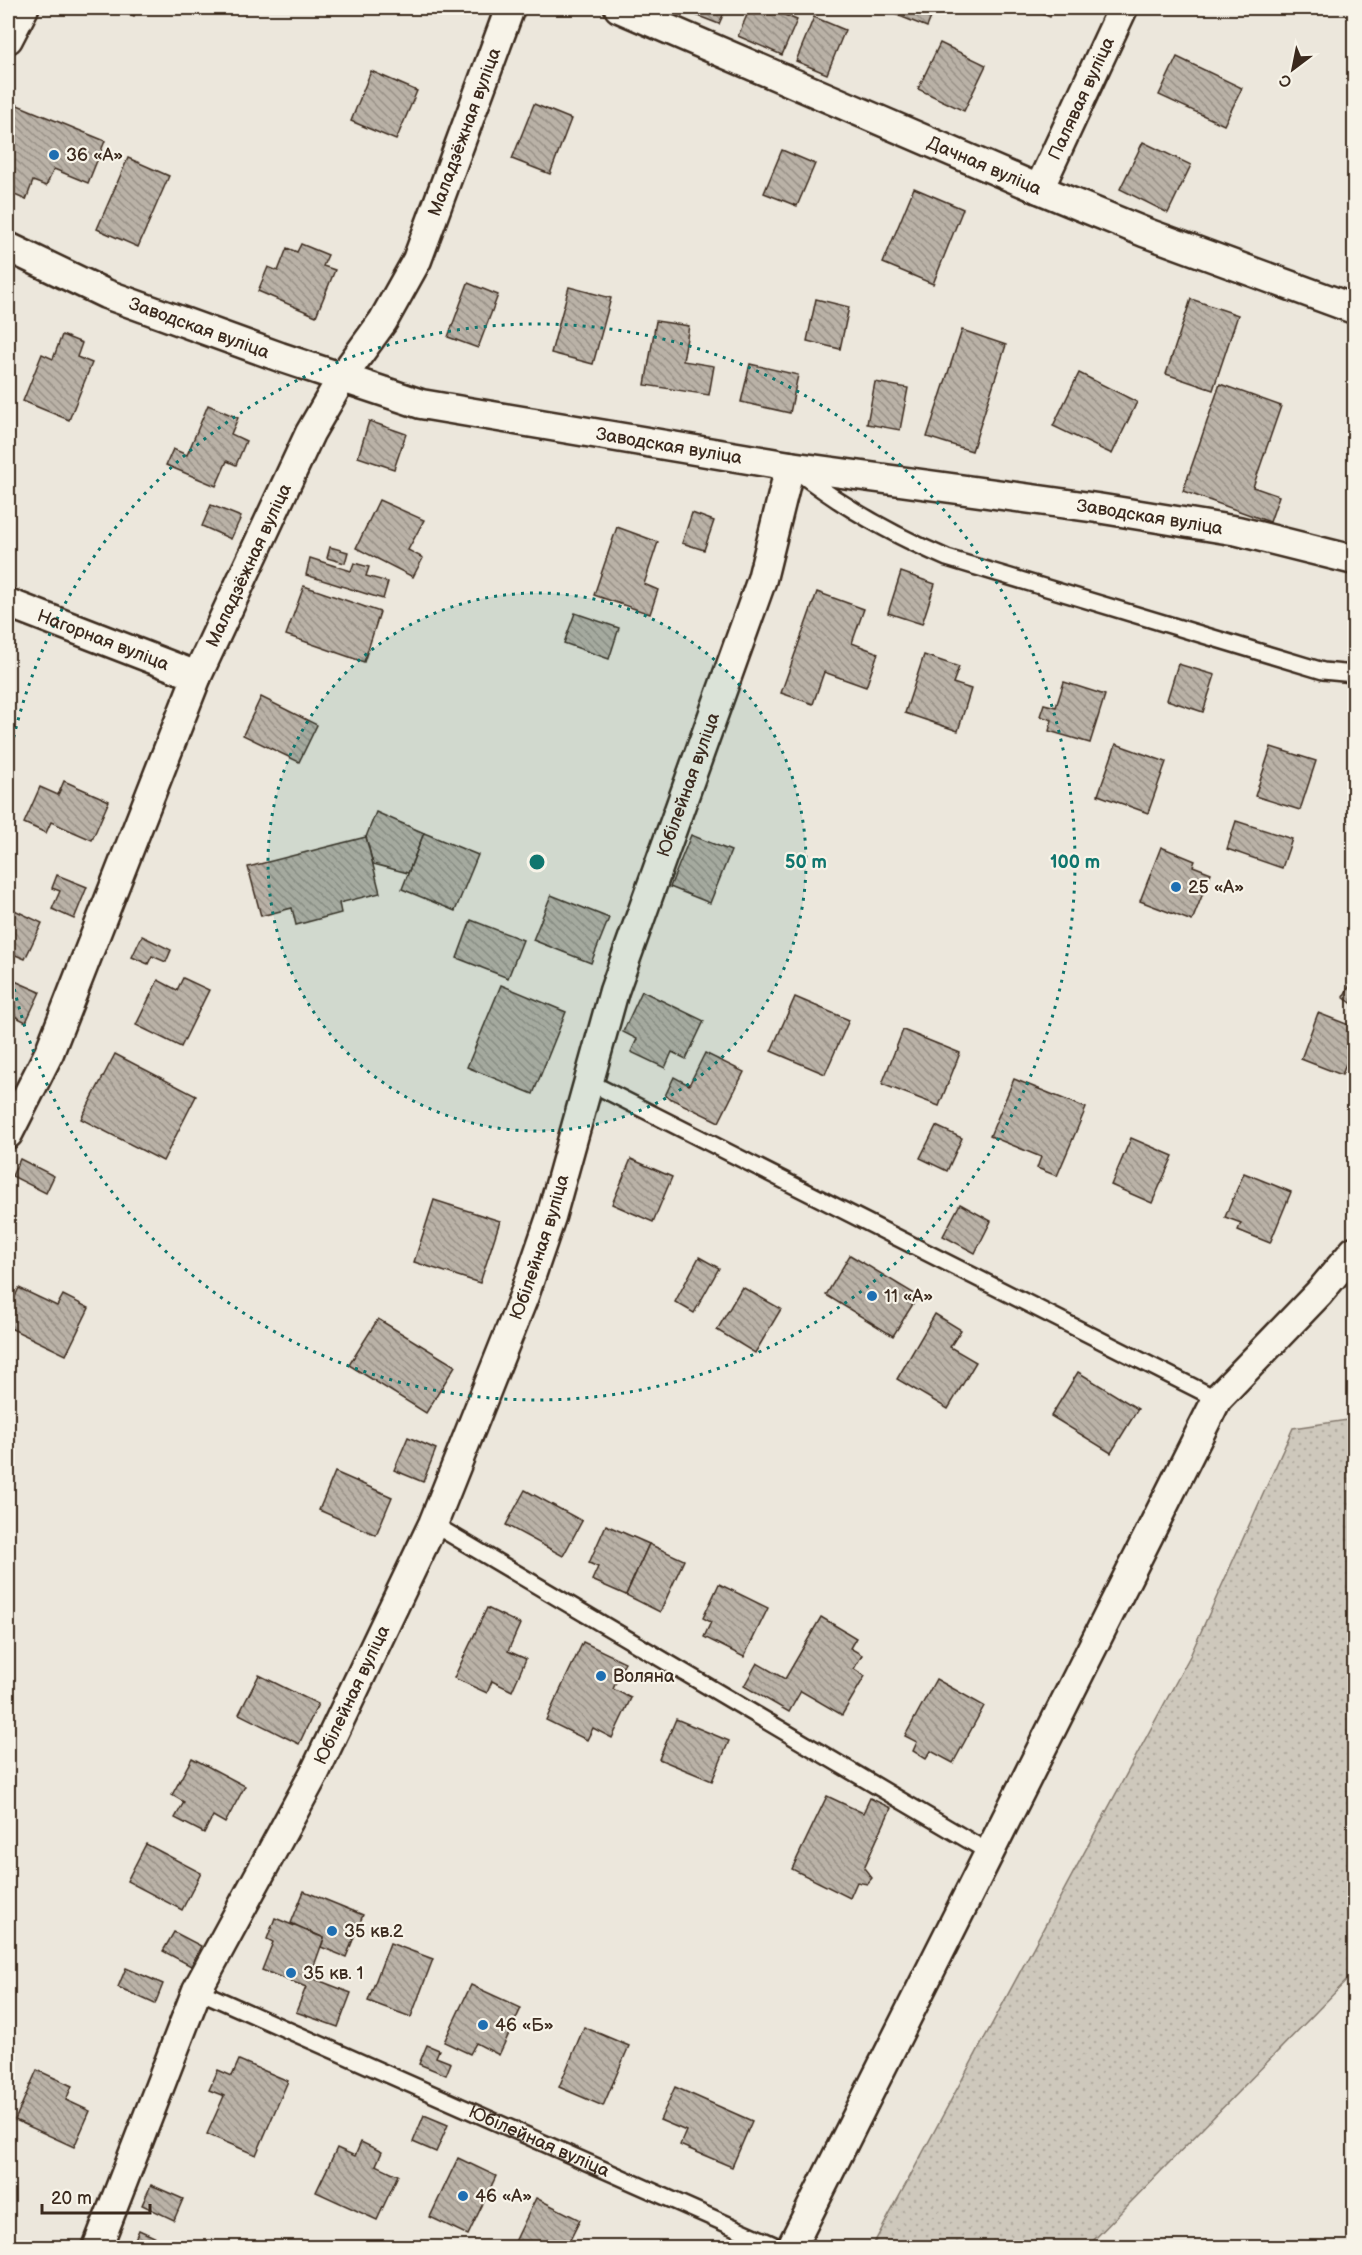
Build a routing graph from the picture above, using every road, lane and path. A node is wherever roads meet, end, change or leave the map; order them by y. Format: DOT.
graph roads {
  1 [pos="24,8"];
  2 [pos="510,8"];
  3 [pos="619,8"];
  4 [pos="1123,8"];
  5 [pos="8,39"];
  6 [pos="1040,189"];
  7 [pos="8,247"];
  8 [pos="1354,309"];
  9 [pos="343,376"];
  10 [pos="790,466"];
  11 [pos="1354,560"];
  12 [pos="8,603"];
  13 [pos="1354,675"];
  14 [pos="197,676"];
  15 [pos="587,1081"];
  16 [pos="8,1134"];
  17 [pos="1354,1251"];
  18 [pos="1217,1399"];
  19 [pos="433,1524"];
  20 [pos="990,1853"];
  21 [pos="197,1990"];
  22 [pos="97,2247"];
  23 [pos="781,2247"];
  24 [pos="791,2247"];
  1 -- 5 [label="street"];
  2 -- 9 [label="street, Маладзёжная вуліца"];
  3 -- 6 [label="street, Дачная вуліца"];
  4 -- 6 [label="street, Палявая вуліца"];
  6 -- 8 [label="street, Дачная вуліца"];
  7 -- 9 [label="street, Заводская вуліца"];
  9 -- 10 [label="street, Заводская вуліца"];
  9 -- 14 [label="street, Маладзёжная вуліца"];
  10 -- 11 [label="street, Заводская вуліца"];
  10 -- 13 [label="lane"];
  10 -- 15 [label="street, Юбілейная вуліца"];
  12 -- 14 [label="street, Нагорная вуліца"];
  14 -- 16 [label="street, Маладзёжная вуліца"];
  15 -- 18 [label="lane"];
  15 -- 19 [label="street, Юбілейная вуліца"];
  17 -- 18 [label="street"];
  18 -- 20 [label="street"];
  19 -- 20 [label="lane"];
  19 -- 21 [label="street, Юбілейная вуліца"];
  20 -- 24 [label="street"];
  21 -- 22 [label="street, Юбілейная вуліца"];
  21 -- 23 [label="lane, Юбілейная вуліца"];
}
